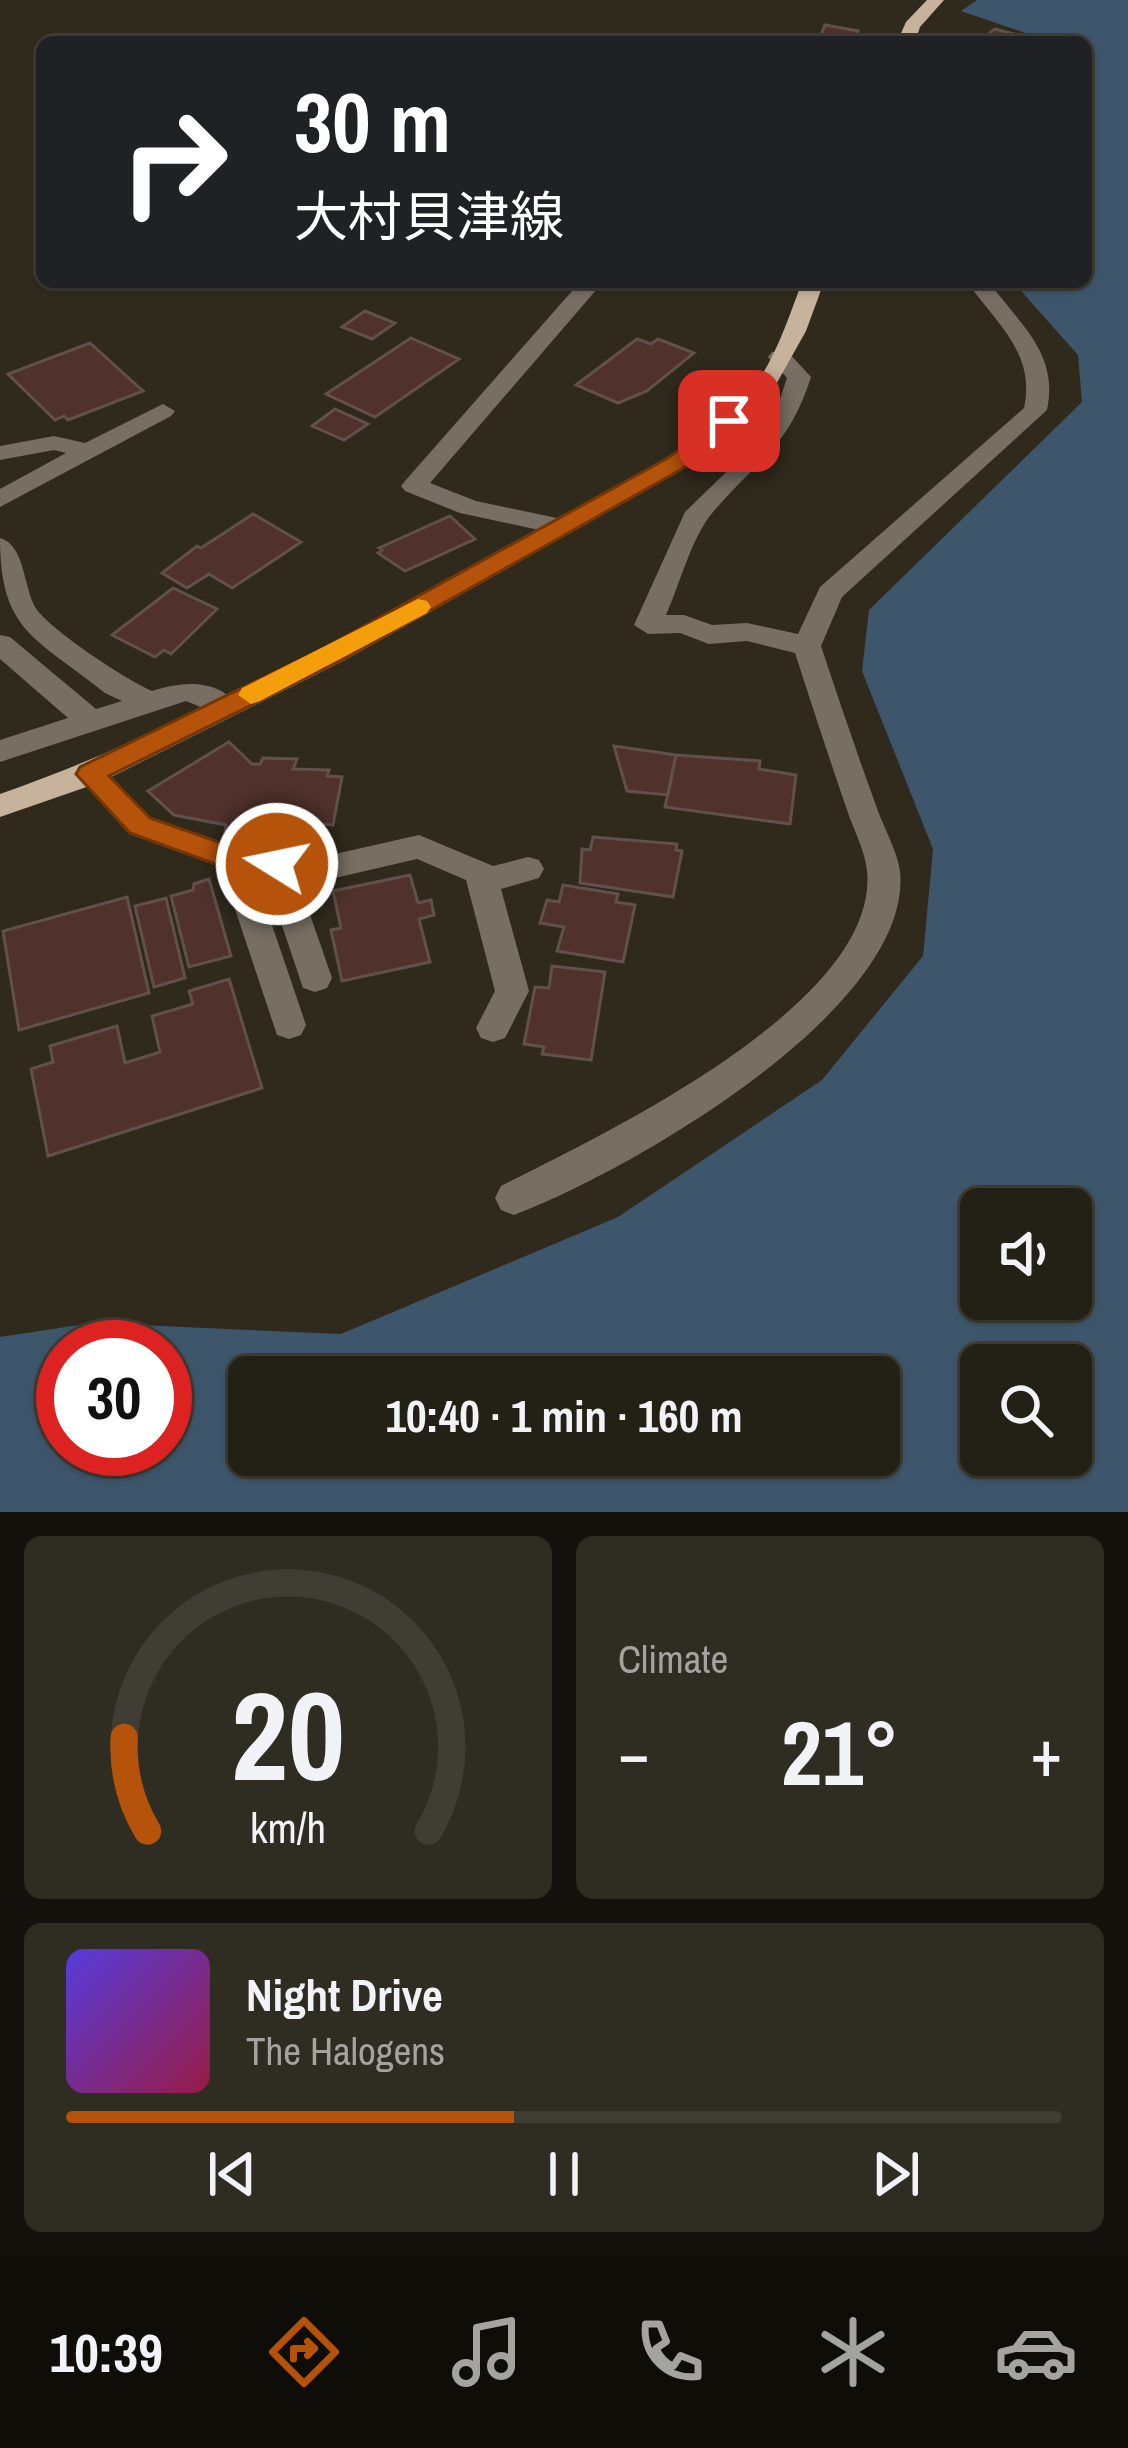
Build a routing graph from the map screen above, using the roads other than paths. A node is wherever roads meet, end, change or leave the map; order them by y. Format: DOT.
graph roads {
  1 [pos="936,0"];
  2 [pos="908,36"];
  3 [pos="587,288"];
  4 [pos="811,288"];
  5 [pos="982,288"];
  6 [pos="780,357"];
  7 [pos="163,411"];
  8 [pos="85,451"];
  9 [pos="0,453"];
  10 [pos="0,499"];
  11 [pos="562,527"];
  12 [pos="0,546"];
  13 [pos="0,644"];
  14 [pos="807,646"];
  15 [pos="150,702"];
  16 [pos="225,707"];
  17 [pos="92,722"];
  18 [pos="0,751"];
  19 [pos="90,774"];
  20 [pos="0,806"];
  21 [pos="234,860"];
  22 [pos="277,864"];
  23 [pos="528,868"];
  24 [pos="482,882"];
  25 [pos="315,977"];
  26 [pos="289,1025"];
  27 [pos="493,1028"];
  28 [pos="514,1198"];
  1 -- 2 [label="main road"];
  3 -- 11 [label="street"];
  4 -- 6 [label="main road"];
  5 -- 14 [label="street"];
  6 -- 11 [label="main road"];
  6 -- 14 [label="street"];
  7 -- 8 [label="street"];
  8 -- 9 [label="street"];
  8 -- 10 [label="street"];
  11 -- 16 [label="main road"];
  12 -- 15 [label="street"];
  13 -- 17 [label="street"];
  14 -- 28 [label="street"];
  15 -- 16 [label="street"];
  15 -- 17 [label="street"];
  16 -- 19 [label="main road"];
  17 -- 18 [label="street"];
  19 -- 20 [label="main road"];
  19 -- 21 [label="street"];
  21 -- 22 [label="street"];
  21 -- 26 [label="street"];
  22 -- 24 [label="street"];
  22 -- 25 [label="street"];
  23 -- 24 [label="street"];
  24 -- 27 [label="street"];
}
